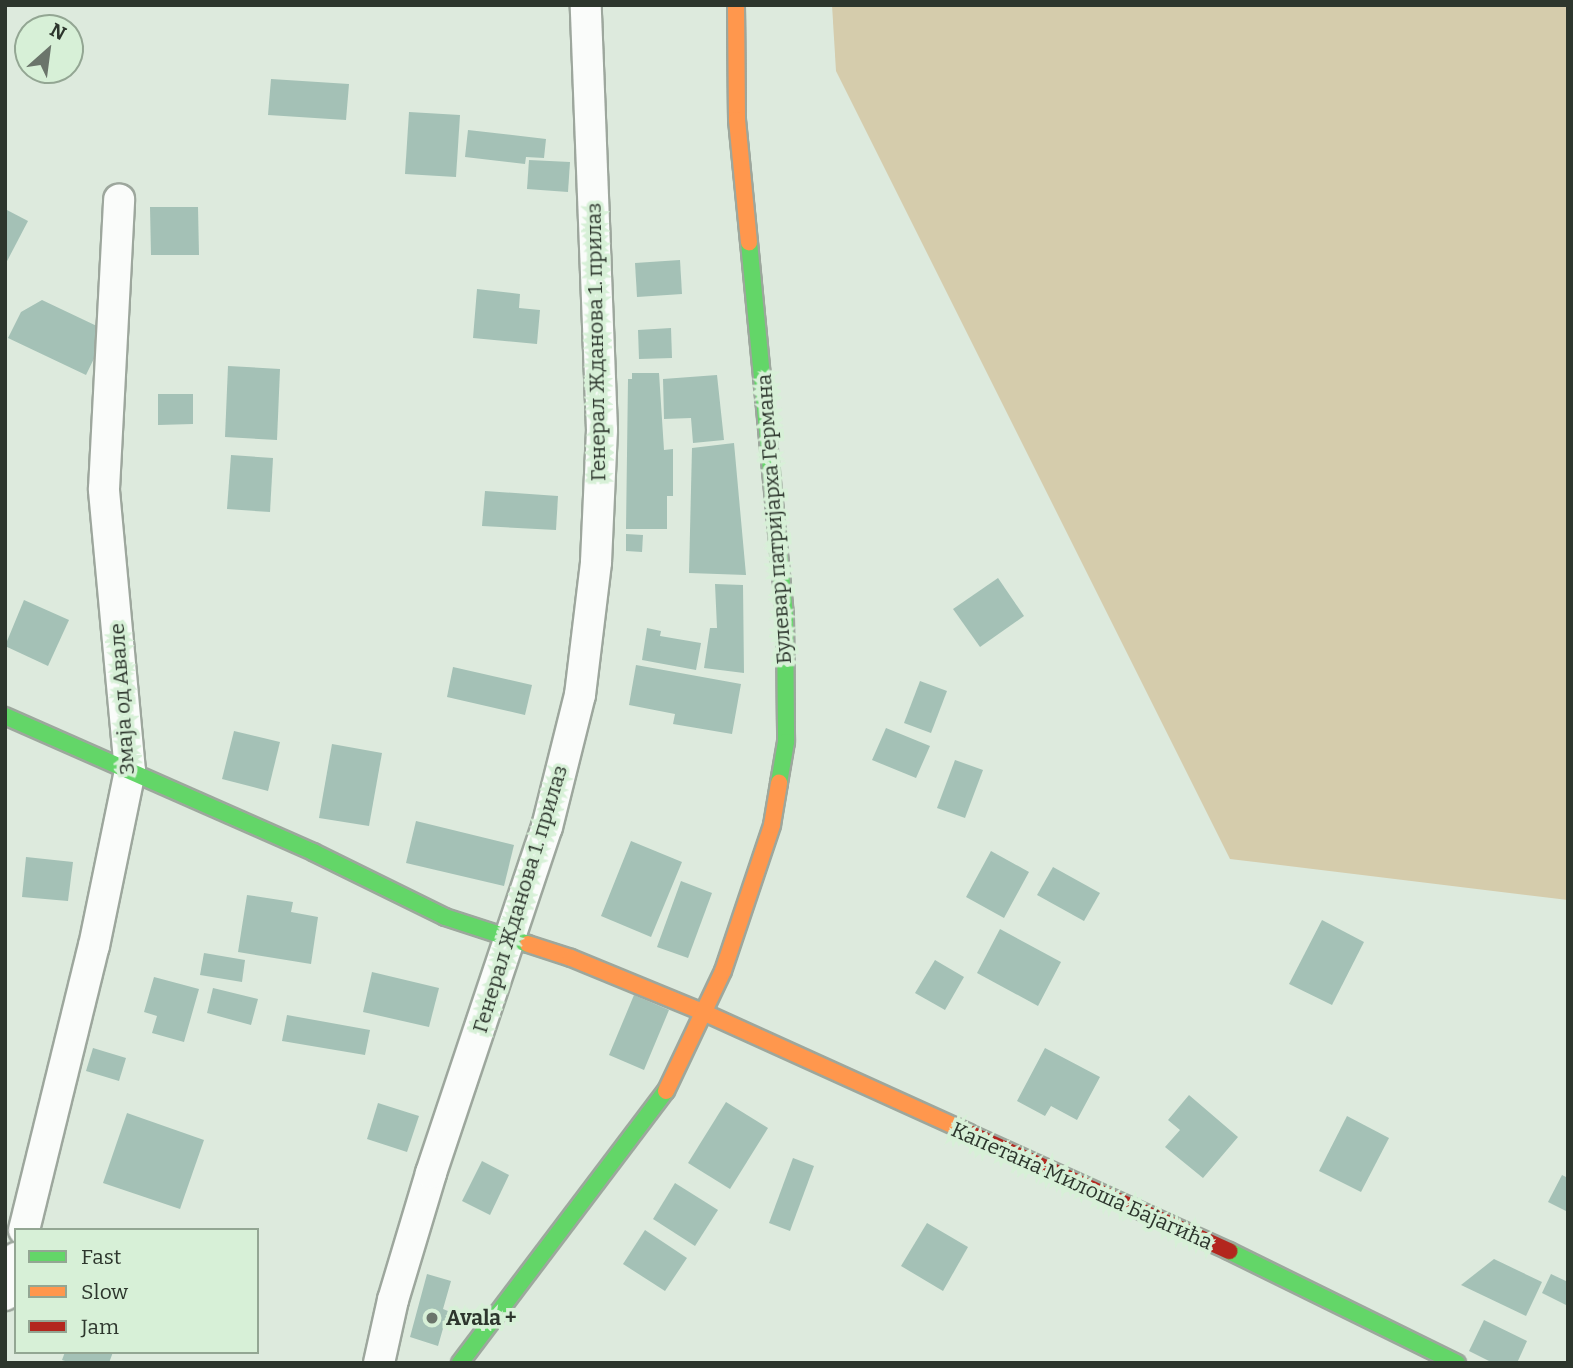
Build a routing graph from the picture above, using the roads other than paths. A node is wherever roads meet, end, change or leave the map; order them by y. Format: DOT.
graph roads {
  1 [pos="586,5"];
  2 [pos="736,5"];
  3 [pos="119,199"];
  4 [pos="5,716"];
  5 [pos="130,771"];
  6 [pos="512,938"];
  7 [pos="705,1013"];
  8 [pos="24,1228"];
  9 [pos="14,1265"];
  10 [pos="5,1295"];
  11 [pos="379,1363"];
  12 [pos="460,1363"];
  13 [pos="1457,1363"];
  1 -- 6 [label="street, Генерал Жданова 1. прилаз"];
  2 -- 7 [label="street, Булевар патријарха Германа"];
  3 -- 5 [label="street, Змаја од Авале"];
  4 -- 5 [label="street, Капетана Милоша Бајагића"];
  5 -- 6 [label="street, Капетана Милоша Бајагића"];
  5 -- 8 [label="street, Змаја од Авале"];
  6 -- 7 [label="street, Капетана Милоша Бајагића"];
  6 -- 11 [label="street, Генерал Жданова 1. прилаз"];
  7 -- 12 [label="street, Булевар патријарха Германа"];
  7 -- 13 [label="street, Капетана Милоша Бајагића"];
  9 -- 10 [label="street"];
}
